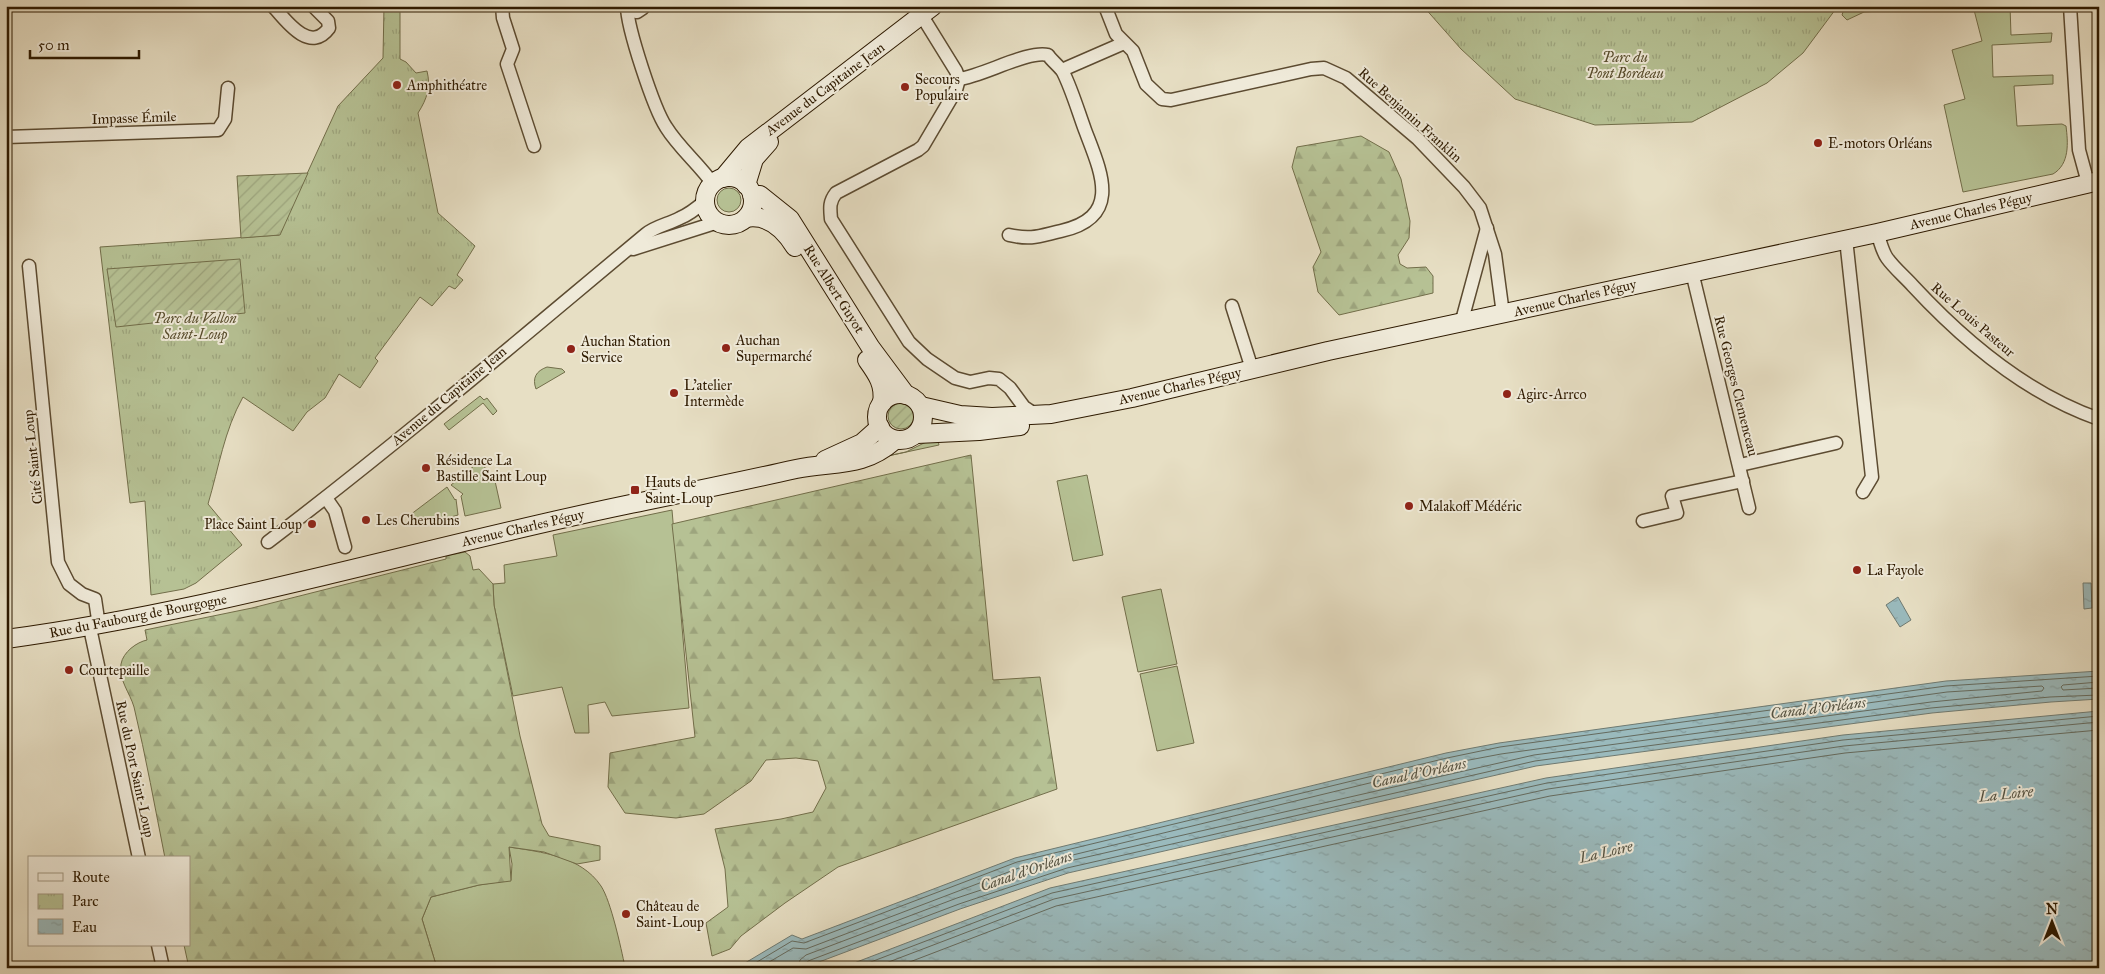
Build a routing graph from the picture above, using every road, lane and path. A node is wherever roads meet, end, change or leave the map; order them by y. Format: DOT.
graph roads {
  1 [pos="272,6"];
  2 [pos="313,6"];
  3 [pos="502,6"];
  4 [pos="946,6"];
  5 [pos="1105,6"];
  6 [pos="2070,6"];
  7 [pos="627,8"];
  8 [pos="643,8"];
  9 [pos="927,14"];
  10 [pos="1124,43"];
  11 [pos="1062,70"];
  12 [pos="959,80"];
  13 [pos="228,88"];
  14 [pos="6,137"];
  15 [pos="534,146"];
  16 [pos="718,181"];
  17 [pos="2093,182"];
  18 [pos="749,190"];
  19 [pos="705,201"];
  20 [pos="746,218"];
  21 [pos="718,222"];
  22 [pos="1486,228"];
  23 [pos="1877,232"];
  24 [pos="1009,235"];
  25 [pos="1846,239"];
  26 [pos="630,249"];
  27 [pos="29,266"];
  28 [pos="1692,272"];
  29 [pos="1232,306"];
  30 [pos="1503,314"];
  31 [pos="1461,324"];
  32 [pos="1252,369"];
  33 [pos="906,395"];
  34 [pos="882,403"];
  35 [pos="920,406"];
  36 [pos="1044,415"];
  37 [pos="2099,419"];
  38 [pos="880,427"];
  39 [pos="917,434"];
  40 [pos="895,440"];
  41 [pos="1836,443"];
  42 [pos="1740,465"];
  43 [pos="807,467"];
  44 [pos="1743,481"];
  45 [pos="1863,492"];
  46 [pos="326,498"];
  47 [pos="1750,508"];
  48 [pos="1643,521"];
  49 [pos="268,542"];
  50 [pos="345,547"];
  51 [pos="239,596"];
  52 [pos="95,627"];
  53 [pos="6,639"];
  54 [pos="139,856"];
  55 [pos="158,946"];
  56 [pos="163,968"];
  1 -- 2 [label="street"];
  3 -- 15 [label="street"];
  4 -- 9 [label="main road, Avenue du Capitaine Jean"];
  5 -- 10 [label="street, Rue Benjamin Franklin"];
  6 -- 17 [label="street"];
  7 -- 8 [label="street"];
  7 -- 16 [label="street"];
  9 -- 12 [label="street"];
  9 -- 16 [label="main road, Avenue du Capitaine Jean"];
  9 -- 18 [label="main road, Avenue du Capitaine Jean"];
  10 -- 11 [label="street"];
  10 -- 22 [label="street, Rue Benjamin Franklin"];
  11 -- 12 [label="street"];
  11 -- 24 [label="street"];
  12 -- 36 [label="street"];
  13 -- 14 [label="street, Impasse Émile"];
  16 -- 18 [label="main road"];
  16 -- 19 [label="main road"];
  17 -- 23 [label="main road, Avenue Charles Péguy"];
  18 -- 20 [label="main road"];
  18 -- 33 [label="main road, Rue Albert Guyot"];
  19 -- 21 [label="main road"];
  19 -- 26 [label="street, Avenue du Capitaine Jean"];
  20 -- 21 [label="main road"];
  20 -- 34 [label="main road, Rue Albert Guyot"];
  21 -- 26 [label="street"];
  22 -- 30 [label="street, Rue Benjamin Franklin"];
  22 -- 31 [label="street"];
  23 -- 25 [label="main road, Avenue Charles Péguy"];
  23 -- 37 [label="street, Rue Louis Pasteur"];
  25 -- 28 [label="main road, Avenue Charles Péguy"];
  25 -- 45 [label="street"];
  26 -- 46 [label="street, Avenue du Capitaine Jean"];
  27 -- 52 [label="street, Cité Saint-Loup"];
  28 -- 30 [label="main road, Avenue Charles Péguy"];
  28 -- 42 [label="street, Rue Georges Clemenceau"];
  29 -- 32 [label="street"];
  30 -- 31 [label="main road, Avenue Charles Péguy"];
  31 -- 32 [label="main road, Avenue Charles Péguy"];
  32 -- 36 [label="main road, Avenue Charles Péguy"];
  33 -- 34 [label="main road"];
  33 -- 35 [label="main road"];
  34 -- 38 [label="main road"];
  35 -- 36 [label="main road, Avenue Charles Péguy"];
  35 -- 39 [label="main road"];
  36 -- 39 [label="main road, Avenue Charles Péguy"];
  38 -- 40 [label="main road"];
  38 -- 43 [label="main road, Avenue Charles Péguy"];
  39 -- 40 [label="main road"];
  40 -- 43 [label="main road, Avenue Charles Péguy"];
  41 -- 42 [label="street"];
  42 -- 44 [label="street, Rue Georges Clemenceau"];
  43 -- 51 [label="main road, Avenue Charles Péguy"];
  44 -- 47 [label="street, Rue Georges Clemenceau"];
  44 -- 48 [label="street"];
  46 -- 49 [label="street, Avenue du Capitaine Jean"];
  46 -- 50 [label="street"];
  51 -- 52 [label="main road, Rue du Faubourg de Bourgogne"];
  52 -- 53 [label="main road, Rue du Faubourg de Bourgogne"];
  52 -- 54 [label="street, Rue du Port Saint-Loup"];
  55 -- 56 [label="street"];
}
